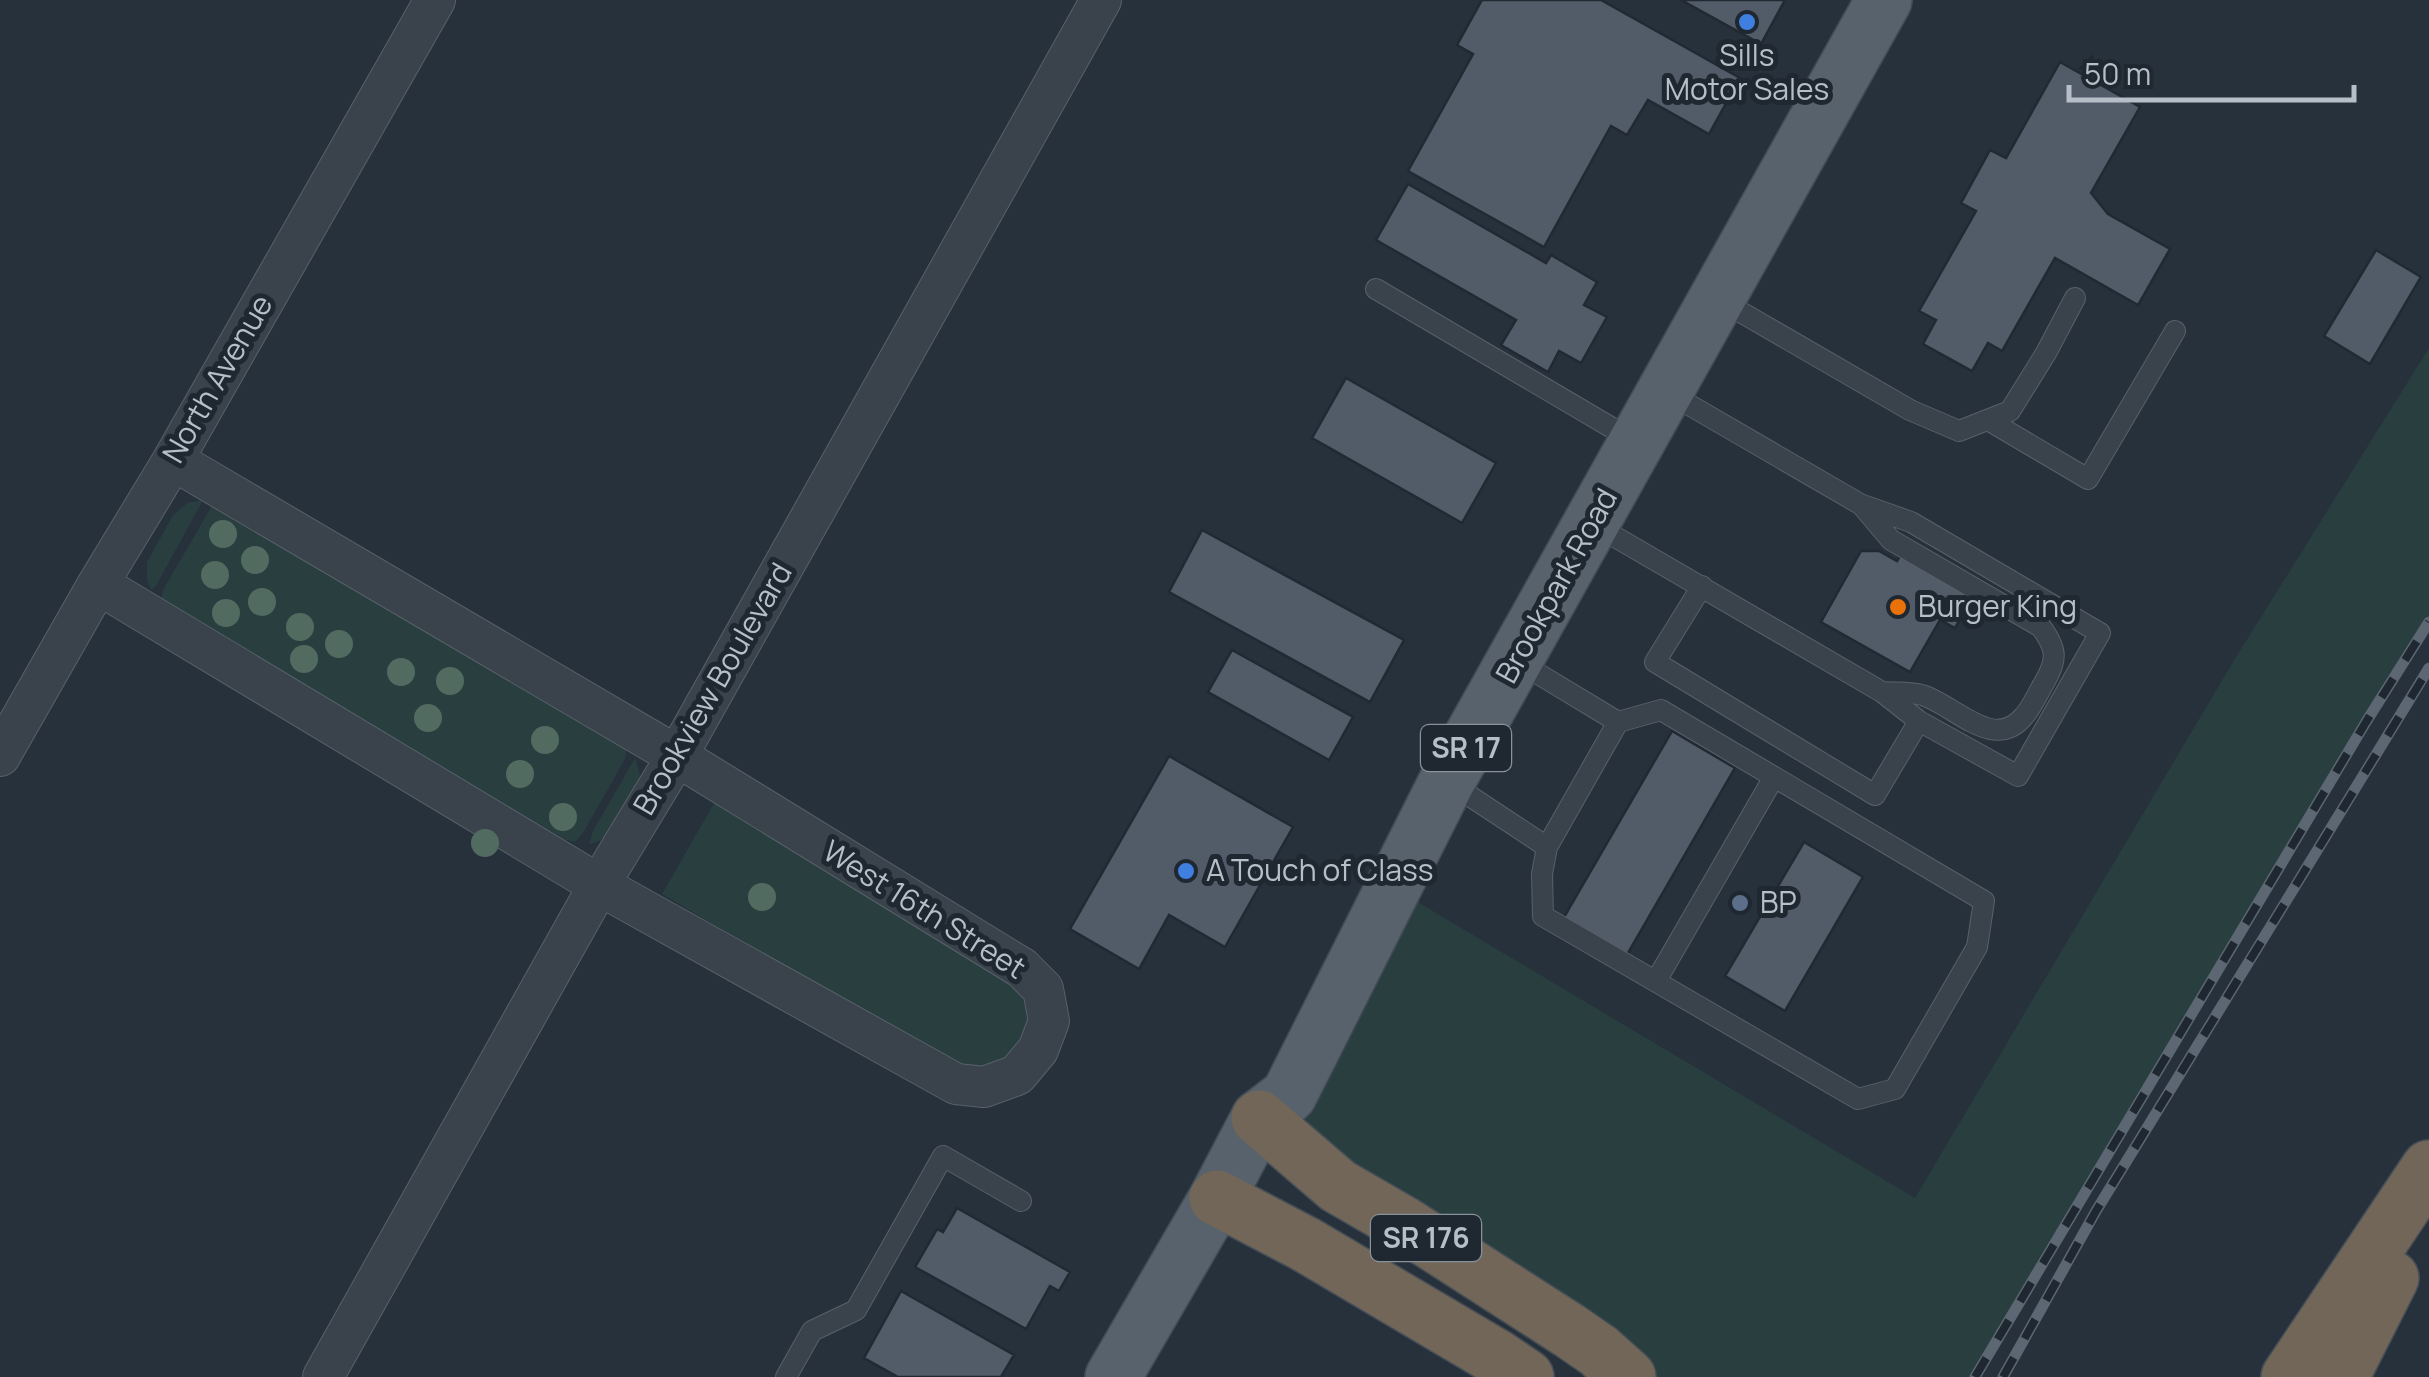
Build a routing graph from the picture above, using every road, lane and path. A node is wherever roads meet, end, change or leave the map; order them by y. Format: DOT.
graph roads {
  1 [pos="435,0"];
  2 [pos="1100,0"];
  3 [pos="1884,0"];
  4 [pos="1376,289"];
  5 [pos="1717,298"];
  6 [pos="2075,298"];
  7 [pos="2174,331"];
  8 [pos="1666,391"];
  9 [pos="1988,420"];
  10 [pos="1638,443"];
  11 [pos="172,460"];
  12 [pos="1860,504"];
  13 [pos="1592,522"];
  14 [pos="98,584"];
  15 [pos="1702,586"];
  16 [pos="1515,660"];
  17 [pos="1882,692"];
  18 [pos="1920,721"];
  19 [pos="1618,722"];
  20 [pos="0,756"];
  21 [pos="677,756"];
  22 [pos="1774,777"];
  23 [pos="1447,782"];
  24 [pos="1546,847"];
  25 [pos="599,886"];
  26 [pos="1656,981"];
  27 [pos="1259,1118"];
  28 [pos="2429,1168"];
  29 [pos="1217,1198"];
  30 [pos="1020,1201"];
  31 [pos="2429,1204"];
  32 [pos="323,1377"];
  33 [pos="786,1377"];
  34 [pos="1114,1377"];
  35 [pos="1526,1377"];
  36 [pos="1628,1377"];
  37 [pos="2290,1377"];
  38 [pos="2341,1377"];
  1 -- 11 [label="street, North Avenue"];
  2 -- 21 [label="street, Brookview Boulevard"];
  3 -- 5 [label="main road, Brookpark Road / SR 17"];
  4 -- 10 [label="lane"];
  5 -- 8 [label="main road, Brookpark Road / SR 17"];
  5 -- 9 [label="lane"];
  6 -- 9 [label="lane"];
  7 -- 9 [label="lane"];
  8 -- 10 [label="main road, Brookpark Road / SR 17"];
  8 -- 12 [label="lane"];
  10 -- 13 [label="main road, Brookpark Road / SR 17"];
  11 -- 14 [label="street, North Avenue"];
  11 -- 21 [label="street, West 16th Street"];
  12 -- 17 [label="lane"];
  12 -- 18 [label="lane"];
  13 -- 15 [label="lane"];
  13 -- 16 [label="main road, Brookpark Road / SR 17"];
  14 -- 20 [label="street, North Avenue"];
  14 -- 25 [label="street, West 16th Street"];
  15 -- 17 [label="lane"];
  15 -- 18 [label="lane"];
  16 -- 19 [label="lane"];
  16 -- 23 [label="main road, Brookpark Road / SR 17"];
  17 -- 18 [label="lane"];
  19 -- 22 [label="lane"];
  19 -- 24 [label="lane"];
  21 -- 25 [label="street, Brookview Boulevard"];
  21 -- 25 [label="street, West 16th Street"];
  22 -- 26 [label="lane"];
  22 -- 26 [label="lane"];
  23 -- 24 [label="lane"];
  23 -- 27 [label="main road, Brookpark Road / SR 17"];
  24 -- 26 [label="lane"];
  25 -- 32 [label="street, Brookview Boulevard"];
  27 -- 29 [label="main road, Brookpark Road / SR 17"];
  27 -- 36 [label="highway, SR 176"];
  28 -- 37 [label="highway"];
  29 -- 34 [label="main road, Brookpark Road / SR 17"];
  29 -- 35 [label="highway, SR 176"];
  30 -- 33 [label="lane"];
  31 -- 38 [label="highway"];
}
